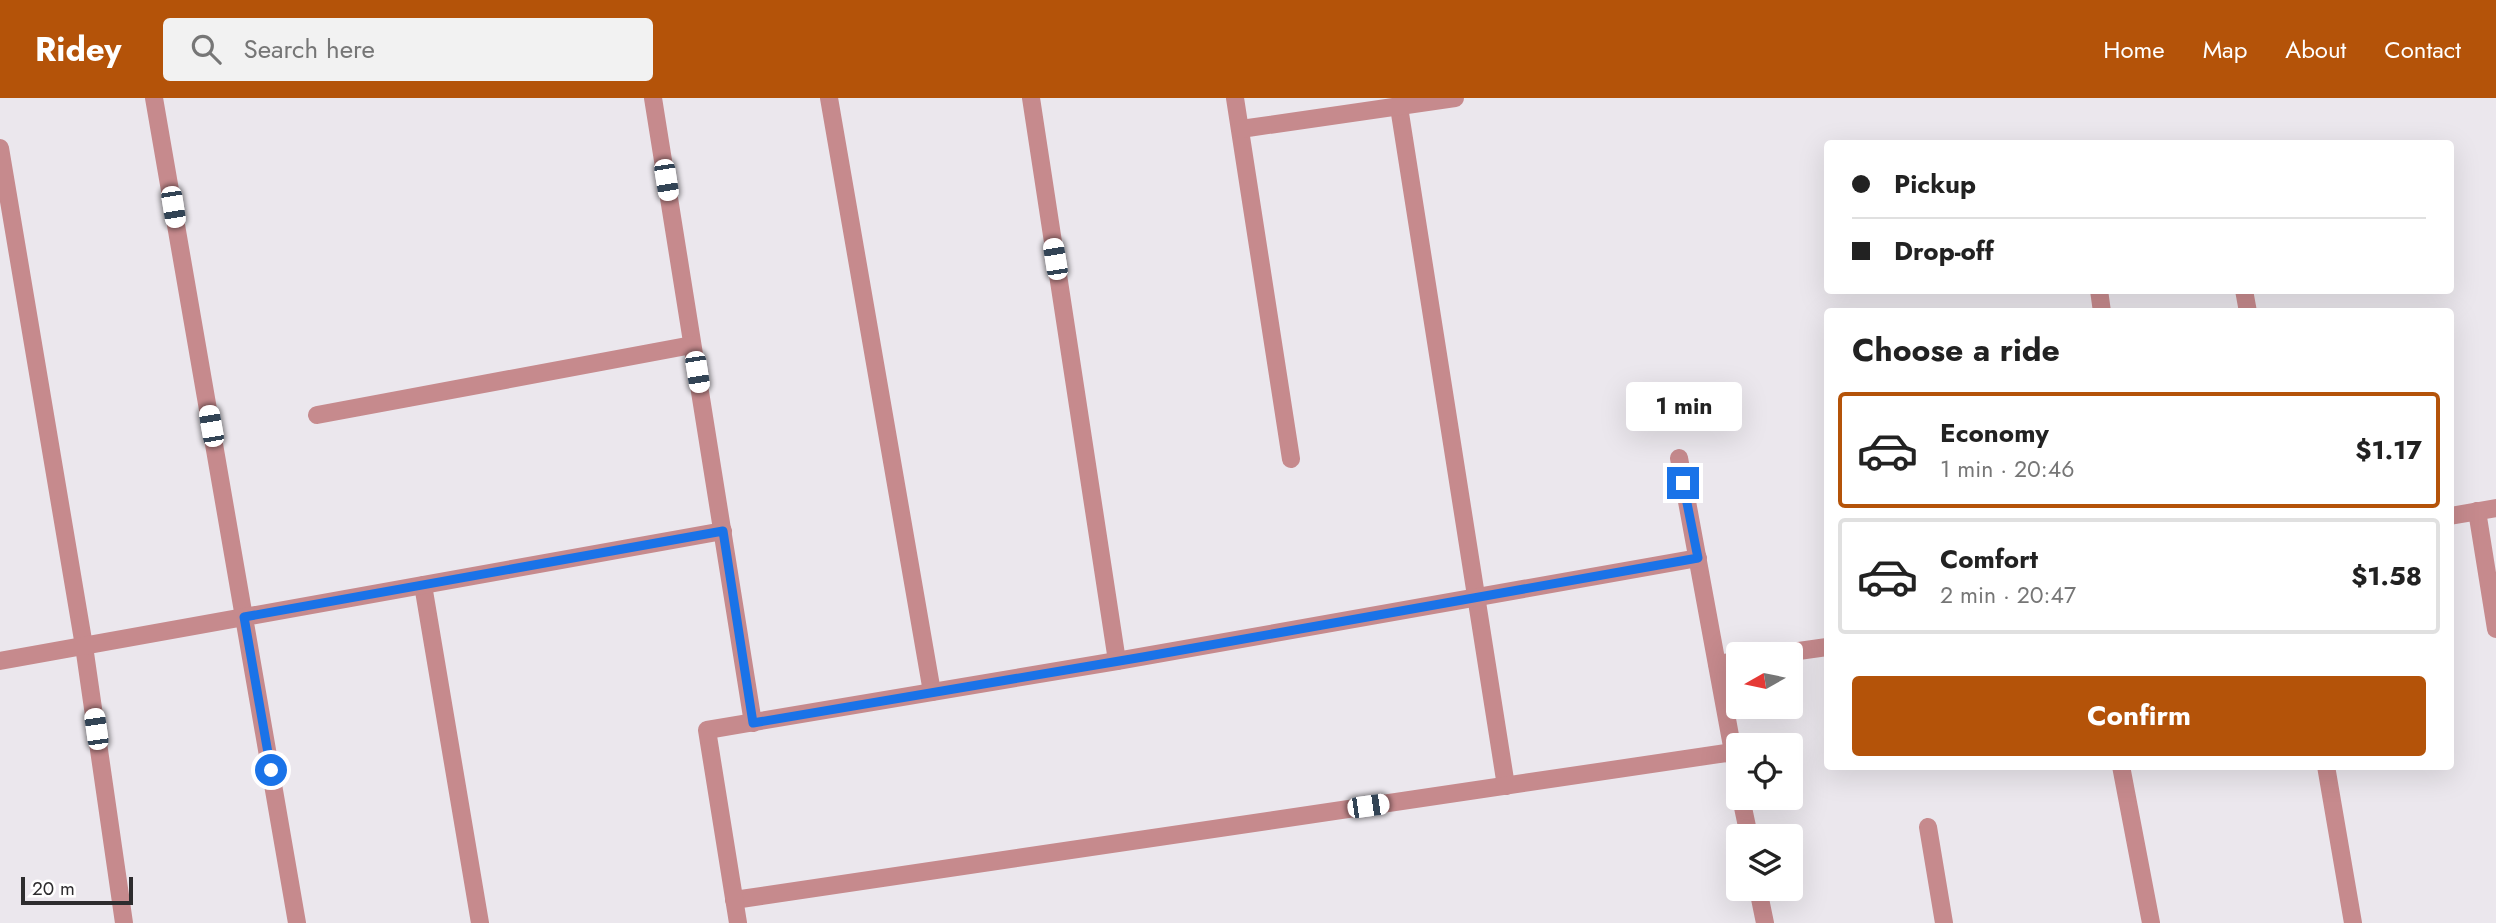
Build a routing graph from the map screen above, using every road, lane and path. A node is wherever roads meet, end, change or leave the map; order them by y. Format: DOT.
graph roads {
  1 [pos="154,98"];
  2 [pos="653,98"];
  3 [pos="829,98"];
  4 [pos="1031,98"];
  5 [pos="1236,98"];
  6 [pos="1455,98"];
  7 [pos="1399,107"];
  8 [pos="1241,129"];
  9 [pos="0,148"];
  10 [pos="692,345"];
  11 [pos="317,415"];
  12 [pos="1679,458"];
  13 [pos="1291,459"];
  14 [pos="2496,508"];
  15 [pos="2476,512"];
  16 [pos="2454,515"];
  17 [pos="723,531"];
  18 [pos="1698,558"];
  19 [pos="423,585"];
  20 [pos="1476,598"];
  21 [pos="244,617"];
  22 [pos="2496,629"];
  23 [pos="84,646"];
  24 [pos="1824,647"];
  25 [pos="1803,650"];
  26 [pos="0,661"];
  27 [pos="1117,661"];
  28 [pos="1726,663"];
  29 [pos="1717,664"];
  30 [pos="932,692"];
  31 [pos="753,723"];
  32 [pos="1730,733"];
  33 [pos="1726,753"];
  34 [pos="2122,770"];
  35 [pos="2327,770"];
  36 [pos="1506,786"];
  37 [pos="1928,827"];
  38 [pos="734,900"];
  39 [pos="1760,901"];
  40 [pos="124,923"];
  41 [pos="298,923"];
  42 [pos="480,923"];
  43 [pos="738,923"];
  44 [pos="1765,923"];
  45 [pos="1944,923"];
  46 [pos="2151,923"];
  47 [pos="2353,923"];
  1 -- 21 [label="street"];
  2 -- 10 [label="street"];
  3 -- 30 [label="street"];
  4 -- 27 [label="street"];
  5 -- 8 [label="street"];
  6 -- 7 [label="street"];
  7 -- 8 [label="street"];
  7 -- 20 [label="street"];
  8 -- 13 [label="street"];
  9 -- 23 [label="street"];
  10 -- 11 [label="street"];
  10 -- 17 [label="street"];
  12 -- 18 [label="street"];
  14 -- 15 [label="street"];
  15 -- 16 [label="street"];
  15 -- 22 [label="street"];
  17 -- 19 [label="street"];
  17 -- 31 [label="street"];
  18 -- 20 [label="street"];
  18 -- 29 [label="street"];
  19 -- 21 [label="street"];
  19 -- 42 [label="street"];
  20 -- 27 [label="street"];
  20 -- 36 [label="street"];
  21 -- 23 [label="street"];
  21 -- 41 [label="street"];
  23 -- 26 [label="street"];
  23 -- 40 [label="street"];
  24 -- 25 [label="street"];
  27 -- 30 [label="street"];
  28 -- 29 [label="street"];
  29 -- 32 [label="street"];
  30 -- 31 [label="street"];
  31 -- 38 [label="street"];
  33 -- 36 [label="street"];
  34 -- 46 [label="street"];
  35 -- 47 [label="street"];
  36 -- 38 [label="street"];
  37 -- 45 [label="street"];
  38 -- 43 [label="street"];
  39 -- 44 [label="street"];
}
